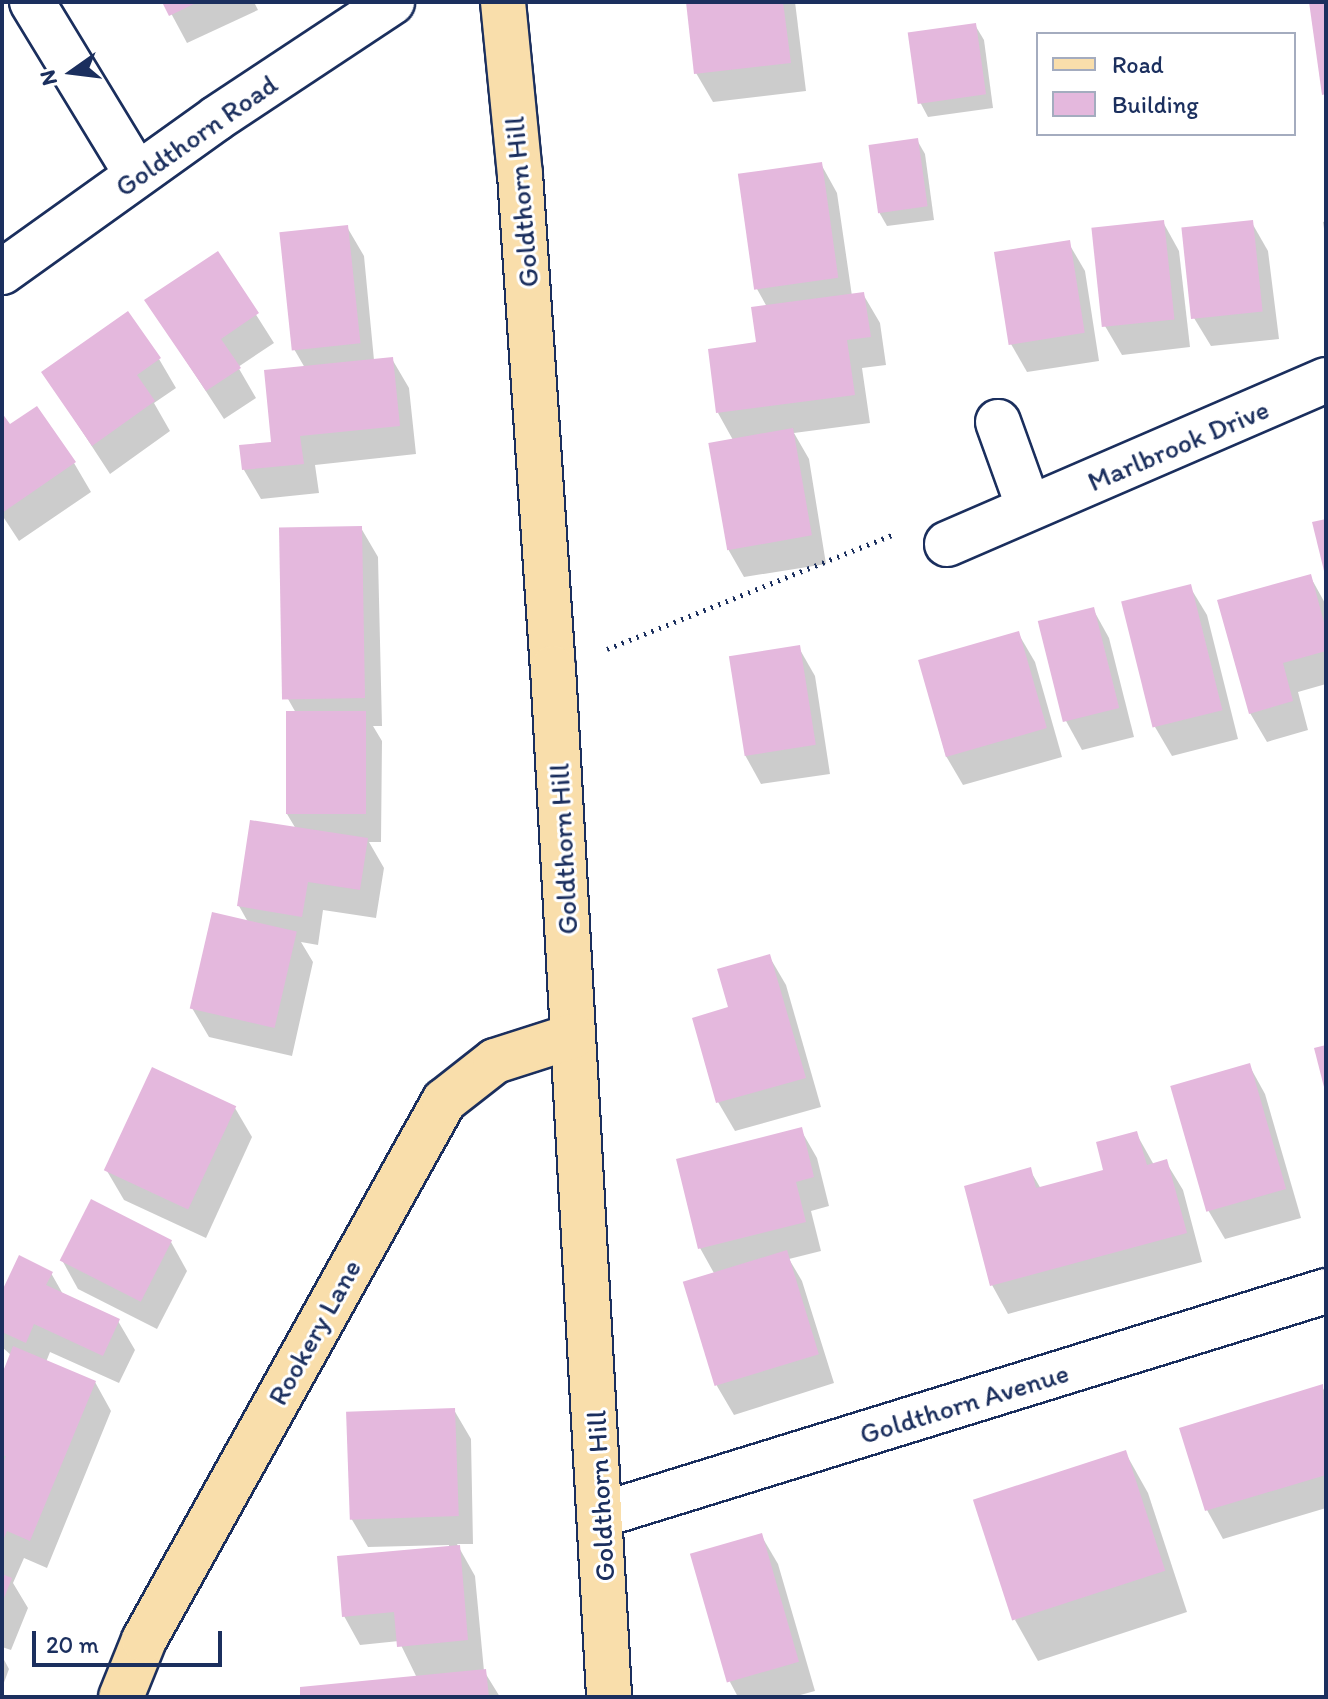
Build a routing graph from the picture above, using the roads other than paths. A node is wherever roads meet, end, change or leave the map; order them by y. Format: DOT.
graph roads {
  1 [pos="32,2"];
  2 [pos="392,2"];
  3 [pos="503,2"];
  4 [pos="137,175"];
  5 [pos="2,272"];
  6 [pos="1326,380"];
  7 [pos="998,422"];
  8 [pos="1029,508"];
  9 [pos="947,544"];
  10 [pos="573,1036"];
  11 [pos="1326,1291"];
  12 [pos="601,1515"];
  13 [pos="121,1697"];
  14 [pos="609,1697"];
  1 -- 4 [label="street"];
  2 -- 4 [label="street, Goldthorn Road"];
  3 -- 10 [label="main road, Goldthorn Hill"];
  4 -- 5 [label="street, Goldthorn Road"];
  6 -- 8 [label="street, Marlbrook Drive"];
  7 -- 8 [label="street"];
  8 -- 9 [label="street, Marlbrook Drive"];
  10 -- 12 [label="main road, Goldthorn Hill"];
  10 -- 13 [label="main road, Rookery Lane"];
  11 -- 12 [label="street, Goldthorn Avenue"];
  12 -- 14 [label="main road, Goldthorn Hill"];
}
